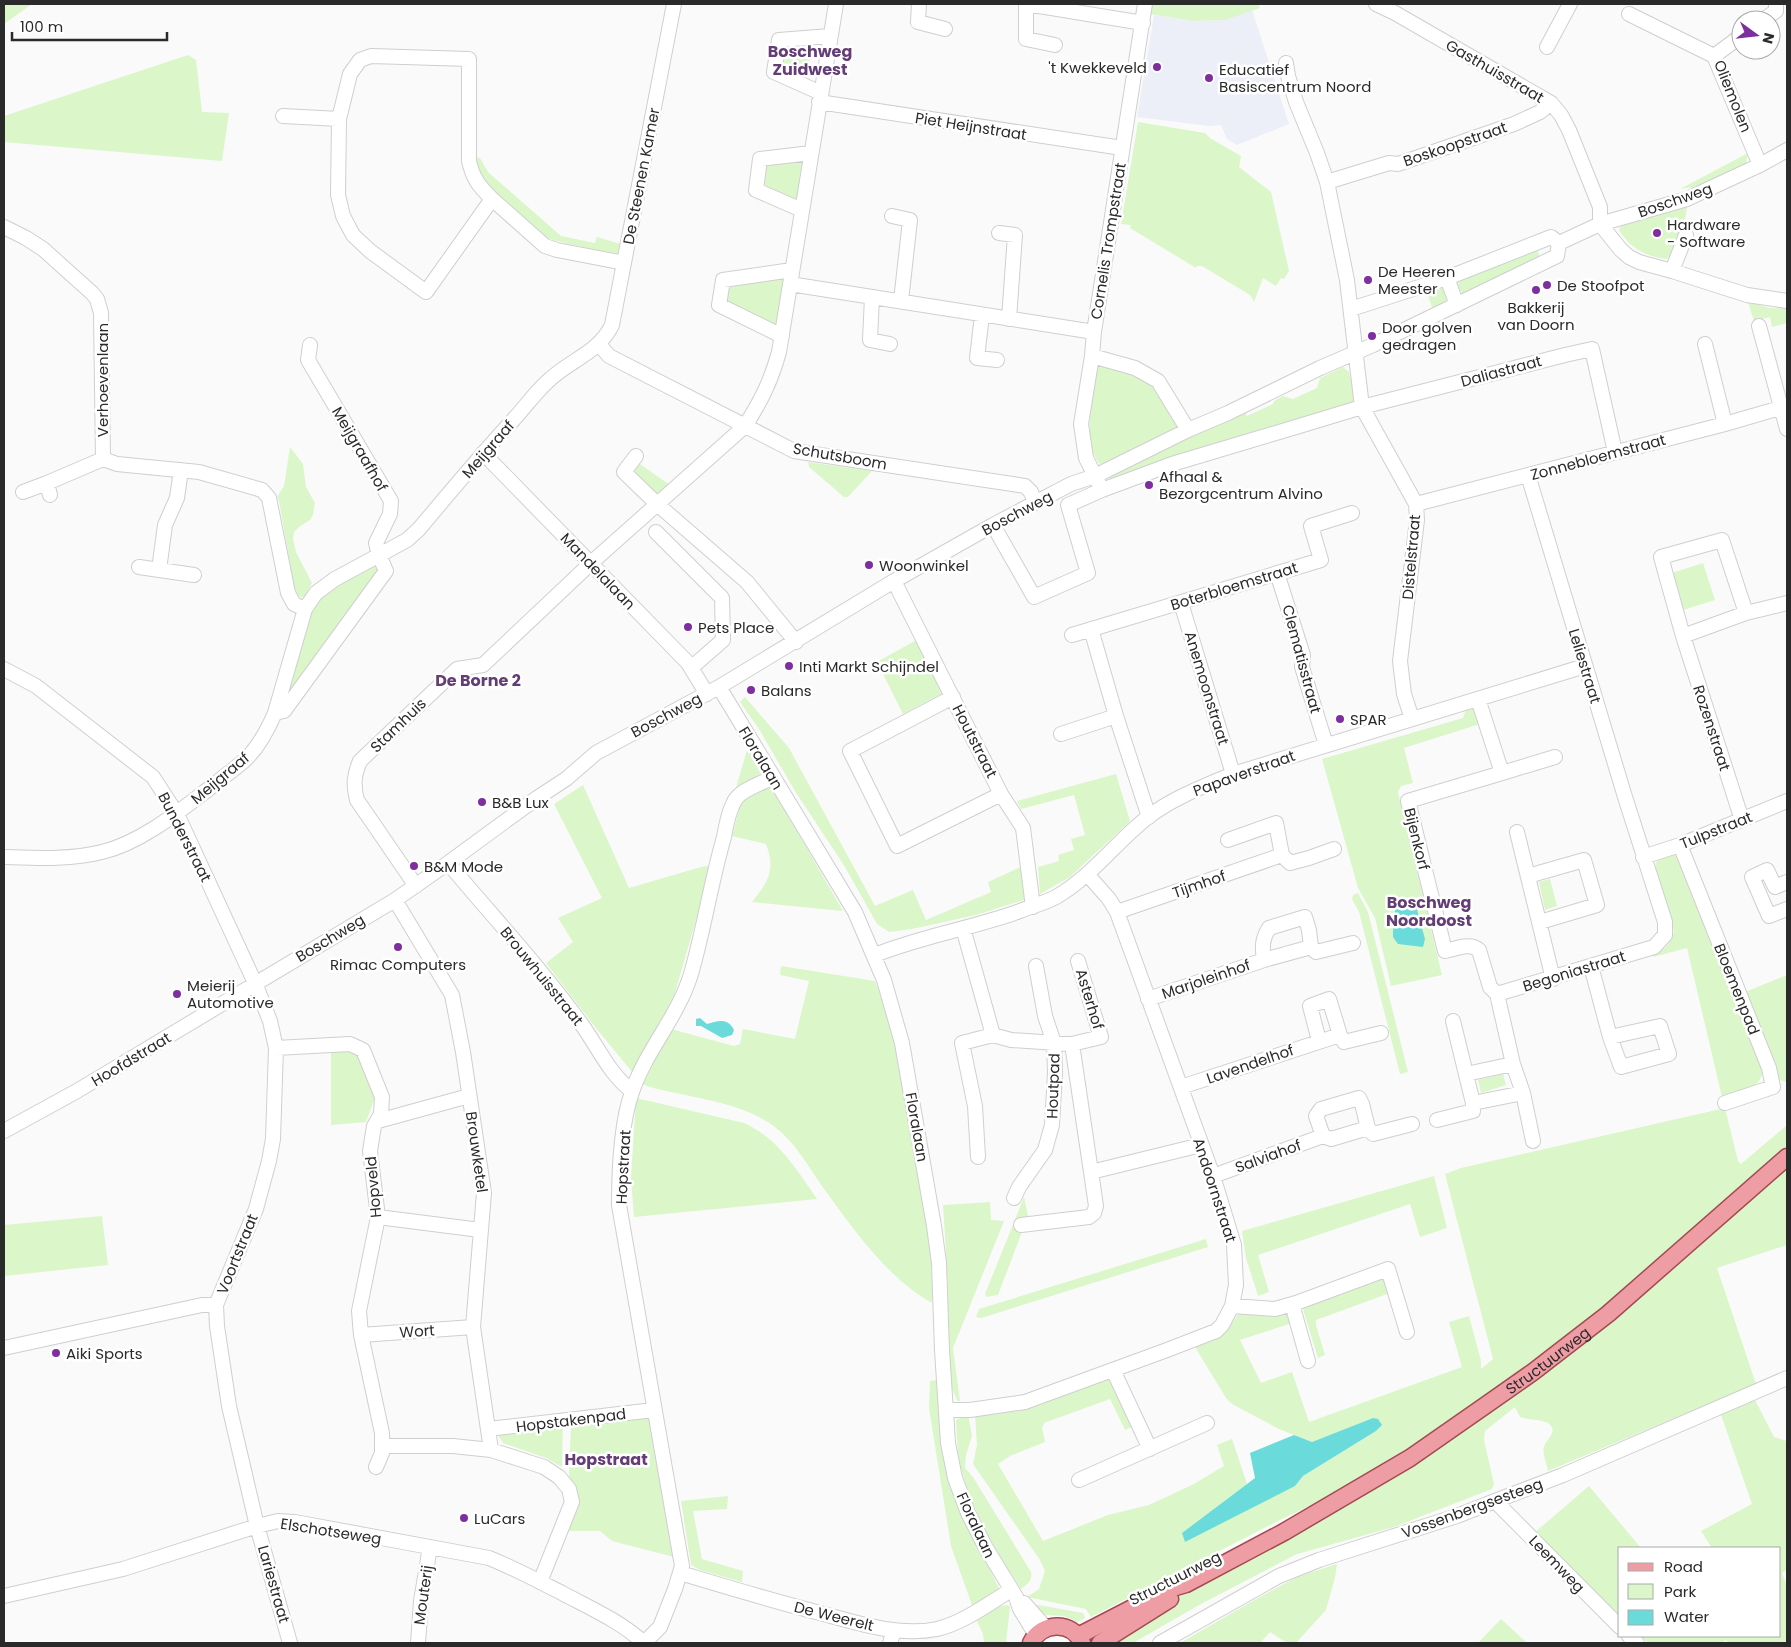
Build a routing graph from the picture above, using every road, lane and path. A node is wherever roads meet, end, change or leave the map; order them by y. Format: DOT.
graph roads {
  1 [pos="674,4"];
  2 [pos="836,4"];
  3 [pos="919,4"];
  4 [pos="1026,4"];
  5 [pos="1145,4"];
  6 [pos="1376,4"];
  7 [pos="1570,4"];
  8 [pos="1063,7"];
  9 [pos="1396,8"];
  10 [pos="1629,14"];
  11 [pos="1143,23"];
  12 [pos="944,29"];
  13 [pos="830,36"];
  14 [pos="1731,43"];
  15 [pos="1054,45"];
  16 [pos="1547,47"];
  17 [pos="1714,56"];
  18 [pos="1286,63"];
  19 [pos="820,98"];
  20 [pos="1550,103"];
  21 [pos="283,116"];
  22 [pos="339,119"];
  23 [pos="1122,148"];
  24 [pos="1787,150"];
  25 [pos="811,153"];
  26 [pos="1760,166"];
  27 [pos="1327,182"];
  28 [pos="492,199"];
  29 [pos="802,210"];
  30 [pos="892,216"];
  31 [pos="1600,224"];
  32 [pos="4,227"];
  33 [pos="999,233"];
  34 [pos="1686,235"];
  35 [pos="1559,243"];
  36 [pos="624,263"];
  37 [pos="1672,271"];
  38 [pos="791,277"];
  39 [pos="1447,278"];
  40 [pos="872,297"];
  41 [pos="901,301"];
  42 [pos="1787,301"];
  43 [pos="1458,305"];
  44 [pos="1351,309"];
  45 [pos="982,315"];
  46 [pos="1009,319"];
  47 [pos="1759,326"];
  48 [pos="1094,332"];
  49 [pos="782,336"];
  50 [pos="599,344"];
  51 [pos="890,344"];
  52 [pos="1704,344"];
  53 [pos="310,345"];
  54 [pos="1355,352"];
  55 [pos="1092,356"];
  56 [pos="997,360"];
  57 [pos="1362,407"];
  58 [pos="1784,408"];
  59 [pos="1725,424"];
  60 [pos="744,426"];
  61 [pos="1787,429"];
  62 [pos="1188,430"];
  63 [pos="1615,452"];
  64 [pos="483,453"];
  65 [pos="636,456"];
  66 [pos="103,460"];
  67 [pos="181,470"];
  68 [pos="1528,475"];
  69 [pos="1095,476"];
  70 [pos="1102,490"];
  71 [pos="22,492"];
  72 [pos="1036,503"];
  73 [pos="657,504"];
  74 [pos="1416,504"];
  75 [pos="1352,513"];
  76 [pos="993,525"];
  77 [pos="656,532"];
  78 [pos="379,555"];
  79 [pos="592,563"];
  80 [pos="139,567"];
  81 [pos="159,570"];
  82 [pos="1277,573"];
  83 [pos="194,574"];
  84 [pos="894,581"];
  85 [pos="1181,603"];
  86 [pos="1787,603"];
  87 [pos="305,609"];
  88 [pos="1746,613"];
  89 [pos="1091,629"];
  90 [pos="1072,635"];
  91 [pos="1683,636"];
  92 [pos="796,642"];
  93 [pos="1585,666"];
  94 [pos="691,668"];
  95 [pos="4,669"];
  96 [pos="713,690"];
  97 [pos="953,697"];
  98 [pos="1478,698"];
  99 [pos="275,713"];
  100 [pos="1116,716"];
  101 [pos="1412,719"];
  102 [pos="1061,734"];
  103 [pos="1326,745"];
  104 [pos="1556,757"];
  105 [pos="1502,773"];
  106 [pos="1233,774"];
  107 [pos="773,777"];
  108 [pos="1001,794"];
  109 [pos="1787,801"];
  110 [pos="177,814"];
  111 [pos="1149,817"];
  112 [pos="1742,820"];
  113 [pos="1517,832"];
  114 [pos="1228,840"];
  115 [pos="1680,845"];
  116 [pos="1334,849"];
  117 [pos="1282,855"];
  118 [pos="4,857"];
  119 [pos="1644,857"];
  120 [pos="448,864"];
  121 [pos="1087,874"];
  122 [pos="1528,876"];
  123 [pos="1787,882"];
  124 [pos="416,886"];
  125 [pos="395,900"];
  126 [pos="1033,906"];
  127 [pos="1787,909"];
  128 [pos="1117,912"];
  129 [pos="1540,922"];
  130 [pos="963,928"];
  131 [pos="1352,943"];
  132 [pos="1311,947"];
  133 [pos="875,955"];
  134 [pos="1264,960"];
  135 [pos="1078,961"];
  136 [pos="1036,966"];
  137 [pos="1591,966"];
  138 [pos="1553,979"];
  139 [pos="255,983"];
  140 [pos="1497,994"];
  141 [pos="1148,999"];
  142 [pos="1453,1021"];
  143 [pos="1382,1033"];
  144 [pos="993,1035"];
  145 [pos="1340,1035"];
  146 [pos="1610,1038"];
  147 [pos="1319,1041"];
  148 [pos="1054,1043"];
  149 [pos="1072,1044"];
  150 [pos="276,1048"];
  151 [pos="1513,1064"];
  152 [pos="1466,1074"];
  153 [pos="1181,1087"];
  154 [pos="632,1091"];
  155 [pos="1523,1093"];
  156 [pos="469,1096"];
  157 [pos="1474,1103"];
  158 [pos="1725,1103"];
  159 [pos="378,1120"];
  160 [pos="1437,1120"];
  161 [pos="1412,1124"];
  162 [pos="5,1126"];
  163 [pos="1368,1128"];
  164 [pos="1323,1136"];
  165 [pos="1533,1141"];
  166 [pos="1201,1144"];
  167 [pos="978,1157"];
  168 [pos="1787,1157"];
  169 [pos="1090,1172"];
  170 [pos="1213,1176"];
  171 [pos="1014,1198"];
  172 [pos="378,1218"];
  173 [pos="1021,1225"];
  174 [pos="480,1230"];
  175 [pos="1292,1304"];
  176 [pos="216,1305"];
  177 [pos="1232,1306"];
  178 [pos="472,1327"];
  179 [pos="1407,1332"];
  180 [pos="361,1335"];
  181 [pos="4,1348"];
  182 [pos="1308,1361"];
  183 [pos="1112,1370"];
  184 [pos="1787,1378"];
  185 [pos="654,1410"];
  186 [pos="946,1410"];
  187 [pos="1207,1423"];
  188 [pos="488,1430"];
  189 [pos="382,1446"];
  190 [pos="1150,1449"];
  191 [pos="491,1450"];
  192 [pos="376,1467"];
  193 [pos="1079,1480"];
  194 [pos="1495,1501"];
  195 [pos="257,1526"];
  196 [pos="1284,1532"];
  197 [pos="430,1547"];
  198 [pos="680,1573"];
  199 [pos="540,1582"];
  200 [pos="1186,1584"];
  201 [pos="1014,1594"];
  202 [pos="4,1596"];
  203 [pos="1618,1625"];
  204 [pos="1038,1635"];
  205 [pos="1076,1636"];
  206 [pos="892,1637"];
  207 [pos="290,1643"];
  208 [pos="418,1643"];
  209 [pos="644,1643"];
  210 [pos="1100,1643"];
  211 [pos="1160,1643"];
  1 -- 36 [label="street, De Steenen Kamer"];
  2 -- 13 [label="street, Stamhuis"];
  3 -- 12 [label="street"];
  4 -- 8 [label="street"];
  4 -- 15 [label="street"];
  5 -- 11 [label="street, Cornelis Trompstraat"];
  6 -- 9 [label="street, Gasthuisstraat"];
  7 -- 16 [label="street"];
  8 -- 11 [label="street"];
  9 -- 20 [label="street, Gasthuisstraat"];
  10 -- 17 [label="street"];
  11 -- 23 [label="street, Cornelis Trompstraat"];
  13 -- 19 [label="street, Stamhuis"];
  13 -- 19 [label="street, Piet Heijnstraat"];
  14 -- 17 [label="street, Oliemolen"];
  17 -- 26 [label="street, Oliemolen"];
  18 -- 27 [label="street"];
  19 -- 23 [label="street, Piet Heijnstraat"];
  19 -- 25 [label="street, Stamhuis"];
  20 -- 27 [label="street, Boskoopstraat"];
  20 -- 31 [label="street, Gasthuisstraat"];
  21 -- 22 [label="street"];
  22 -- 28 [label="street"];
  22 -- 28 [label="street"];
  23 -- 48 [label="street, Cornelis Trompstraat"];
  24 -- 26 [label="street, Boschweg"];
  25 -- 29 [label="street, Stamhuis"];
  25 -- 29 [label="street"];
  26 -- 31 [label="street, Boschweg"];
  27 -- 44 [label="street"];
  28 -- 36 [label="street"];
  29 -- 38 [label="street, Stamhuis"];
  30 -- 41 [label="street"];
  31 -- 35 [label="street, Boschweg"];
  31 -- 37 [label="street"];
  32 -- 66 [label="street, Verhoevenlaan"];
  33 -- 46 [label="street"];
  34 -- 37 [label="street"];
  35 -- 39 [label="street, Boschweg"];
  35 -- 43 [label="street, Boschweg"];
  36 -- 50 [label="street, De Steenen Kamer"];
  37 -- 42 [label="street"];
  38 -- 40 [label="street"];
  38 -- 49 [label="street, Stamhuis"];
  38 -- 49 [label="street"];
  39 -- 43 [label="street"];
  39 -- 44 [label="street, Boschweg"];
  40 -- 41 [label="street"];
  40 -- 51 [label="street"];
  41 -- 45 [label="street"];
  43 -- 54 [label="street, Boschweg"];
  44 -- 54 [label="street"];
  45 -- 46 [label="street"];
  45 -- 56 [label="street"];
  46 -- 48 [label="street"];
  47 -- 58 [label="street"];
  48 -- 55 [label="street, Cornelis Trompstraat"];
  49 -- 60 [label="street, Stamhuis"];
  50 -- 60 [label="street, Schutsboom"];
  50 -- 64 [label="street, Meijgraaf"];
  52 -- 59 [label="street"];
  53 -- 78 [label="street, Meijgraafhof"];
  54 -- 57 [label="street"];
  54 -- 62 [label="street, Boschweg"];
  55 -- 62 [label="street"];
  55 -- 69 [label="street, Cornelis Trompstraat"];
  57 -- 63 [label="street, Daliastraat"];
  57 -- 70 [label="street"];
  57 -- 74 [label="street, Distelstraat"];
  58 -- 59 [label="street, Zonnebloemstraat"];
  58 -- 61 [label="street"];
  59 -- 63 [label="street, Zonnebloemstraat"];
  60 -- 72 [label="street, Schutsboom"];
  60 -- 73 [label="street, Stamhuis"];
  62 -- 69 [label="street, Boschweg"];
  63 -- 68 [label="street, Zonnebloemstraat"];
  64 -- 78 [label="street, Meijgraaf"];
  64 -- 79 [label="street, Mandelalaan"];
  65 -- 73 [label="street"];
  66 -- 67 [label="street, Verhoevenlaan"];
  66 -- 71 [label="street, Verhoevenlaan"];
  67 -- 81 [label="street"];
  67 -- 87 [label="street, Verhoevenlaan"];
  68 -- 74 [label="street, Zonnebloemstraat"];
  68 -- 93 [label="street, Leliestraat"];
  69 -- 70 [label="street"];
  69 -- 72 [label="street, Boschweg"];
  70 -- 76 [label="street"];
  72 -- 76 [label="street, Boschweg"];
  73 -- 79 [label="street, Stamhuis"];
  73 -- 92 [label="street"];
  74 -- 101 [label="street, Distelstraat"];
  75 -- 82 [label="street, Boterbloemstraat"];
  76 -- 84 [label="street, Boschweg"];
  77 -- 94 [label="street"];
  78 -- 87 [label="street, Meijgraaf"];
  78 -- 99 [label="street, Meijgraaf"];
  79 -- 94 [label="street, Mandelalaan"];
  79 -- 124 [label="street, Stamhuis"];
  80 -- 81 [label="street"];
  81 -- 83 [label="street"];
  82 -- 85 [label="street, Boterbloemstraat"];
  82 -- 103 [label="street, Clematisstraat"];
  84 -- 92 [label="street, Boschweg"];
  84 -- 97 [label="street, Houtstraat"];
  85 -- 89 [label="street, Boterbloemstraat"];
  85 -- 106 [label="street, Anemoonstraat"];
  86 -- 88 [label="street"];
  87 -- 99 [label="street, Meijgraaf"];
  88 -- 91 [label="street"];
  88 -- 91 [label="street, Rozenstraat"];
  89 -- 90 [label="street, Boterbloemstraat"];
  89 -- 100 [label="street"];
  91 -- 112 [label="street, Rozenstraat"];
  92 -- 96 [label="street, Boschweg"];
  93 -- 98 [label="street, Papaverstraat"];
  93 -- 119 [label="street, Leliestraat"];
  94 -- 96 [label="street, Mandelalaan"];
  95 -- 110 [label="street, Bunderstraat"];
  96 -- 107 [label="street, Floralaan"];
  96 -- 120 [label="street, Boschweg"];
  97 -- 108 [label="street, Houtstraat"];
  97 -- 108 [label="street"];
  98 -- 101 [label="street, Papaverstraat"];
  98 -- 105 [label="street"];
  99 -- 110 [label="street, Meijgraaf"];
  100 -- 102 [label="street"];
  100 -- 111 [label="street"];
  101 -- 103 [label="street, Papaverstraat"];
  103 -- 106 [label="street, Papaverstraat"];
  104 -- 105 [label="street"];
  105 -- 140 [label="street, Bijenkorf"];
  106 -- 111 [label="street, Papaverstraat"];
  107 -- 133 [label="street, Floralaan"];
  107 -- 154 [label="street, Hopstraat"];
  108 -- 126 [label="street, Houtstraat"];
  109 -- 112 [label="street, Tulpstraat"];
  110 -- 118 [label="street, Meijgraaf"];
  110 -- 139 [label="street, Bunderstraat"];
  111 -- 121 [label="street, Papaverstraat"];
  112 -- 115 [label="street, Tulpstraat"];
  113 -- 122 [label="street"];
  114 -- 117 [label="street"];
  115 -- 119 [label="street, Tulpstraat"];
  115 -- 158 [label="street, Bloemenpad"];
  116 -- 117 [label="street"];
  117 -- 128 [label="street, Tijmhof"];
  119 -- 137 [label="street, Begoniastraat"];
  120 -- 124 [label="street, Boschweg"];
  120 -- 154 [label="street, Brouwhuisstraat"];
  121 -- 126 [label="street, Papaverstraat"];
  121 -- 128 [label="street, Andoornstraat"];
  122 -- 129 [label="street"];
  122 -- 129 [label="street"];
  123 -- 127 [label="street"];
  124 -- 125 [label="street, Boschweg"];
  125 -- 139 [label="street, Boschweg"];
  125 -- 156 [label="street, Brouwketel"];
  126 -- 130 [label="street, Papaverstraat"];
  128 -- 141 [label="street, Andoornstraat"];
  129 -- 138 [label="street"];
  130 -- 133 [label="street, Papaverstraat"];
  130 -- 144 [label="street"];
  131 -- 132 [label="street, Marjoleinhof"];
  132 -- 134 [label="street, Marjoleinhof"];
  132 -- 134 [label="street, Marjoleinhof"];
  133 -- 186 [label="street, Floralaan"];
  134 -- 141 [label="street, Marjoleinhof"];
  135 -- 149 [label="street, Asterhof"];
  136 -- 148 [label="street, Houtpad"];
  137 -- 138 [label="street, Begoniastraat"];
  137 -- 146 [label="street"];
  138 -- 140 [label="street, Begoniastraat"];
  139 -- 150 [label="street, Voortstraat"];
  139 -- 162 [label="street, Hoofdstraat"];
  140 -- 151 [label="street"];
  141 -- 153 [label="street, Andoornstraat"];
  142 -- 152 [label="street"];
  143 -- 145 [label="street, Lavendelhof"];
  144 -- 148 [label="street"];
  144 -- 167 [label="street"];
  145 -- 147 [label="street, Lavendelhof"];
  145 -- 147 [label="street"];
  147 -- 153 [label="street, Lavendelhof"];
  148 -- 149 [label="street"];
  148 -- 171 [label="street, Houtpad"];
  149 -- 169 [label="street"];
  150 -- 159 [label="street, Hopveld"];
  150 -- 176 [label="street, Voortstraat"];
  151 -- 152 [label="street"];
  151 -- 155 [label="street"];
  152 -- 157 [label="street"];
  153 -- 166 [label="street, Andoornstraat"];
  154 -- 185 [label="street, Hopstraat"];
  155 -- 157 [label="street"];
  155 -- 165 [label="street"];
  156 -- 159 [label="street"];
  156 -- 174 [label="street, Brouwketel"];
  157 -- 160 [label="street"];
  159 -- 172 [label="street, Hopveld"];
  161 -- 163 [label="street, Salviahof"];
  163 -- 164 [label="street, Salviahof"];
  163 -- 164 [label="street"];
  164 -- 170 [label="street, Salviahof"];
  166 -- 169 [label="street"];
  166 -- 170 [label="street, Andoornstraat"];
  168 -- 196 [label="main road, Structuurweg"];
  169 -- 173 [label="street"];
  170 -- 177 [label="street, Andoornstraat"];
  172 -- 174 [label="street"];
  172 -- 180 [label="street, Hopveld"];
  174 -- 178 [label="street, Brouwketel"];
  175 -- 177 [label="street"];
  175 -- 179 [label="street"];
  175 -- 182 [label="street"];
  176 -- 181 [label="street"];
  176 -- 195 [label="street, Voortstraat"];
  177 -- 183 [label="street, Andoornstraat"];
  178 -- 180 [label="street, Wort"];
  178 -- 188 [label="street, Brouwketel"];
  180 -- 189 [label="street, Hopveld"];
  183 -- 186 [label="street, Andoornstraat"];
  183 -- 190 [label="street"];
  184 -- 194 [label="street, Vossenbergsesteeg"];
  185 -- 188 [label="street, Hopstakenpad"];
  185 -- 198 [label="street, Hopstraat"];
  186 -- 201 [label="street, Floralaan"];
  187 -- 190 [label="street"];
  188 -- 191 [label="street, Brouwketel"];
  189 -- 191 [label="street"];
  189 -- 192 [label="street, Hopveld"];
  190 -- 193 [label="street"];
  191 -- 199 [label="street"];
  194 -- 203 [label="street, Leemweg"];
  194 -- 211 [label="street, Vossenbergsesteeg"];
  195 -- 197 [label="street, Elschotseweg"];
  195 -- 202 [label="street, Elschotseweg"];
  195 -- 207 [label="street, Lariestraat"];
  196 -- 200 [label="main road, Structuurweg"];
  196 -- 205 [label="main road, Structuurweg"];
  197 -- 199 [label="street, Elschotseweg"];
  197 -- 208 [label="street, Mouterij"];
  198 -- 206 [label="street, De Weerelt"];
  198 -- 209 [label="street, Hopstraat"];
  199 -- 209 [label="street, Elschotseweg"];
  200 -- 205 [label="main road, Structuurweg"];
  200 -- 210 [label="main road, Structuurweg"];
  201 -- 204 [label="street, Floralaan"];
  201 -- 206 [label="street, De Weerelt"];
  204 -- 205 [label="main road"];
}
